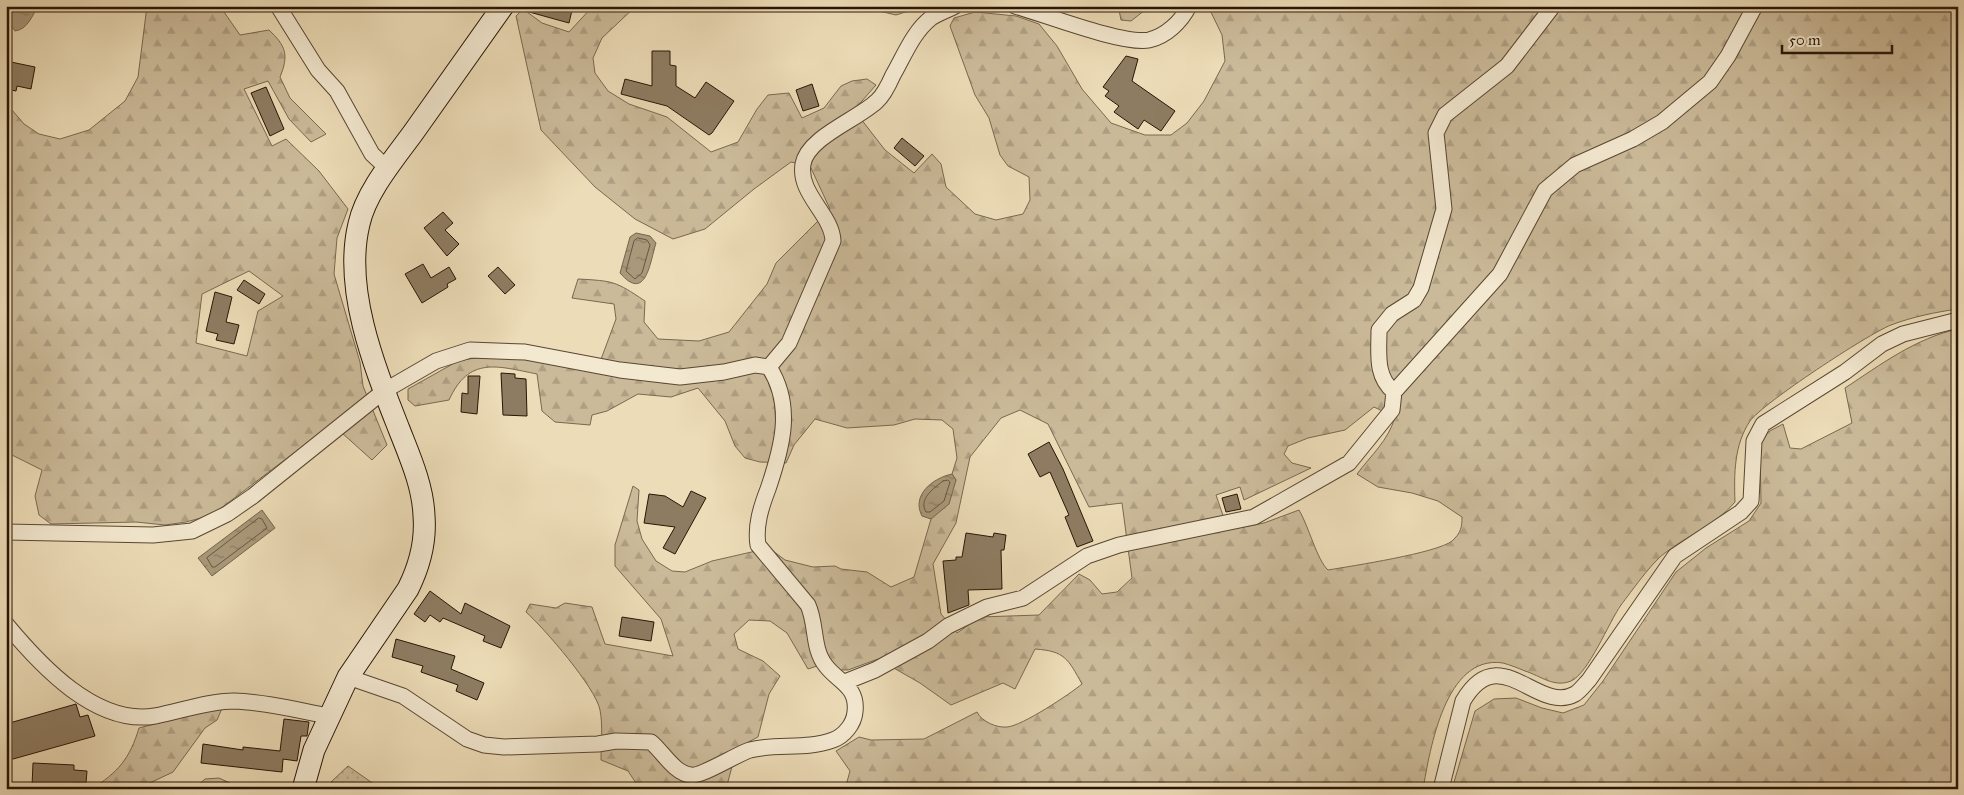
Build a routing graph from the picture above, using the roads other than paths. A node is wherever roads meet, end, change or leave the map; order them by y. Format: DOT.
graph roads {
  1 [pos="278,6"];
  2 [pos="503,6"];
  3 [pos="955,6"];
  4 [pos="1015,6"];
  5 [pos="1189,6"];
  6 [pos="1553,6"];
  7 [pos="1754,6"];
  8 [pos="388,169"];
  9 [pos="1958,320"];
  10 [pos="769,367"];
  11 [pos="384,391"];
  12 [pos="1394,392"];
  13 [pos="6,532"];
  14 [pos="6,624"];
  15 [pos="348,677"];
  16 [pos="845,682"];
  17 [pos="328,716"];
  18 [pos="303,789"];
  19 [pos="1441,789"];
  1 -- 8 [label="street"];
  2 -- 8 [label="street"];
  3 -- 10 [label="street"];
  4 -- 5 [label="street"];
  6 -- 12 [label="street"];
  7 -- 12 [label="street"];
  8 -- 11 [label="street"];
  9 -- 19 [label="street"];
  10 -- 11 [label="street"];
  10 -- 16 [label="street"];
  11 -- 13 [label="street"];
  11 -- 15 [label="street"];
  12 -- 16 [label="street"];
  14 -- 17 [label="street"];
  15 -- 16 [label="street"];
  15 -- 17 [label="street"];
  17 -- 18 [label="street"];
}
